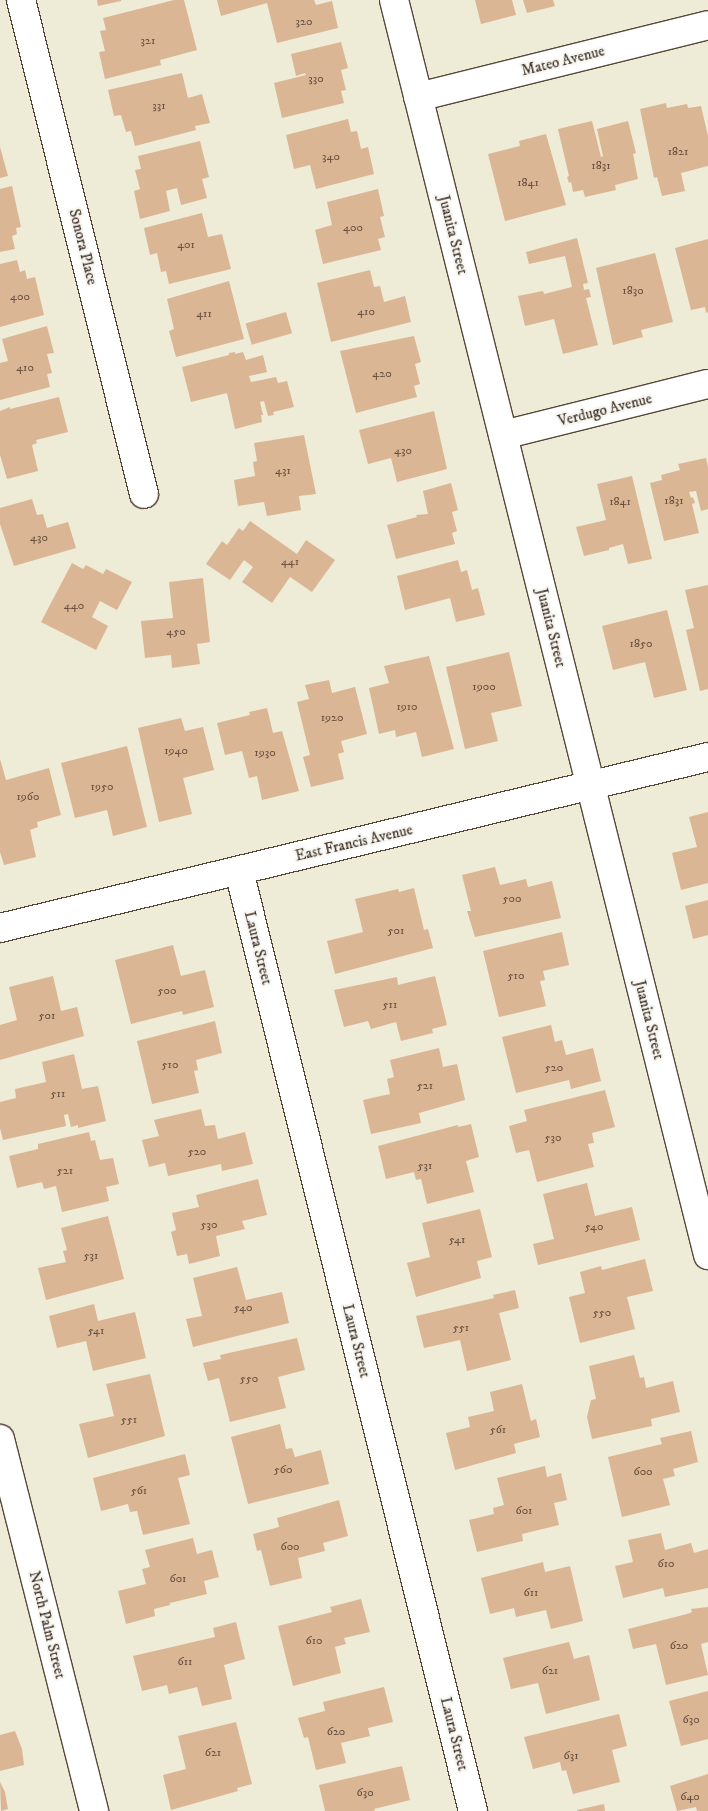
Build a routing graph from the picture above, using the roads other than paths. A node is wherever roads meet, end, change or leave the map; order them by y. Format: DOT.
graph roads {
  1 [pos="22,0"];
  2 [pos="394,0"];
  3 [pos="708,25"];
  4 [pos="418,98"];
  5 [pos="708,384"];
  6 [pos="502,435"];
  7 [pos="144,494"];
  8 [pos="708,757"];
  9 [pos="591,786"];
  10 [pos="239,871"];
  11 [pos="0,928"];
  12 [pos="708,1255"];
  13 [pos="0,1439"];
  14 [pos="7,1494"];
  15 [pos="94,1811"];
  16 [pos="473,1811"];
  1 -- 7 [label="street, Sonora Place"];
  2 -- 4 [label="street, Juanita Street"];
  3 -- 4 [label="street, Mateo Avenue"];
  4 -- 6 [label="street, Juanita Street"];
  5 -- 6 [label="street, Verdugo Avenue"];
  6 -- 9 [label="street, Juanita Street"];
  8 -- 9 [label="street, East Francis Avenue"];
  9 -- 10 [label="street, East Francis Avenue"];
  9 -- 12 [label="street, Juanita Street"];
  10 -- 11 [label="street, East Francis Avenue"];
  10 -- 16 [label="street, Laura Street"];
  13 -- 14 [label="street, North Palm Street"];
  14 -- 15 [label="street, North Palm Street"];
}
